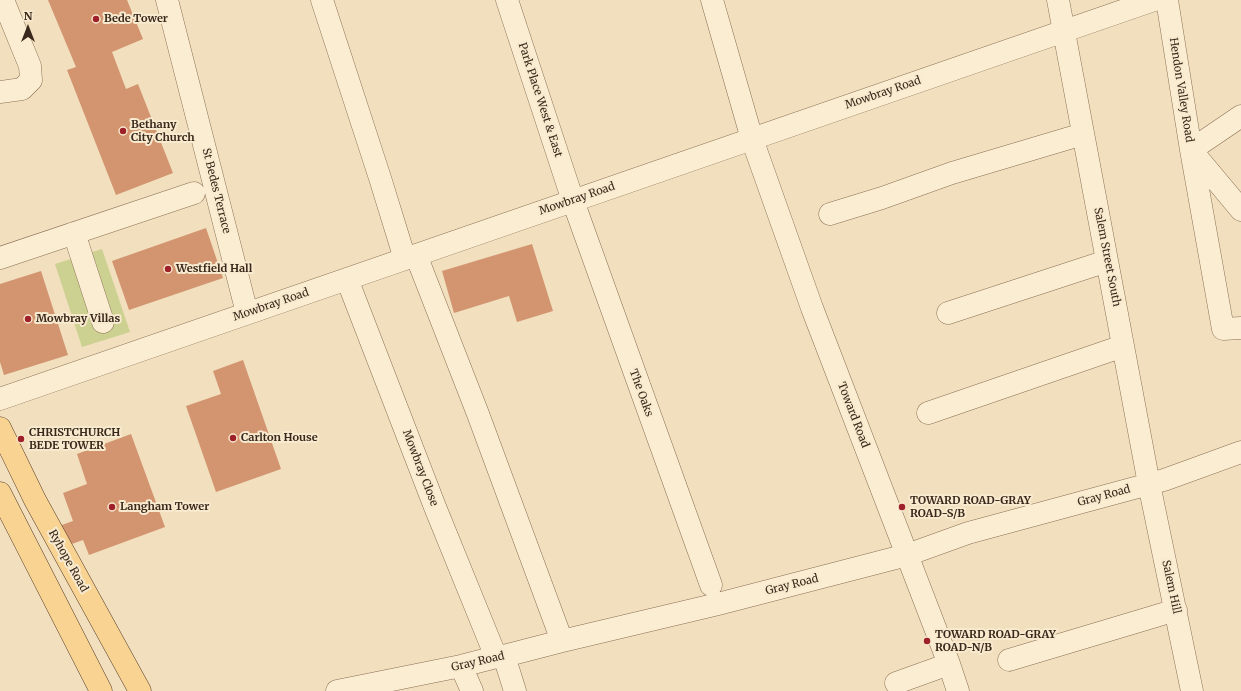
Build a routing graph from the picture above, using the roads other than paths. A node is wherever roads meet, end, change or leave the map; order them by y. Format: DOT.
graph roads {
  1 [pos="3,0"];
  2 [pos="167,0"];
  3 [pos="322,0"];
  4 [pos="507,0"];
  5 [pos="712,0"];
  6 [pos="1058,0"];
  7 [pos="1154,0"];
  8 [pos="1167,0"];
  9 [pos="1064,31"];
  10 [pos="0,92"];
  11 [pos="1241,116"];
  12 [pos="1083,134"];
  13 [pos="752,138"];
  14 [pos="1191,150"];
  15 [pos="194,193"];
  16 [pos="573,201"];
  17 [pos="1241,210"];
  18 [pos="830,214"];
  19 [pos="74,233"];
  20 [pos="411,257"];
  21 [pos="0,258"];
  22 [pos="1107,262"];
  23 [pos="347,279"];
  24 [pos="248,313"];
  25 [pos="948,313"];
  26 [pos="103,322"];
  27 [pos="1241,328"];
  28 [pos="1123,346"];
  29 [pos="0,398"];
  30 [pos="928,412"];
  31 [pos="0,428"];
  32 [pos="1241,452"];
  33 [pos="1149,484"];
  34 [pos="0,493"];
  35 [pos="908,555"];
  36 [pos="711,585"];
  37 [pos="1176,610"];
  38 [pos="562,641"];
  39 [pos="500,656"];
  40 [pos="1009,660"];
  41 [pos="949,664"];
  42 [pos="461,666"];
  43 [pos="896,683"];
  44 [pos="370,687"];
  45 [pos="101,691"];
  46 [pos="140,691"];
  47 [pos="337,691"];
  48 [pos="472,691"];
  49 [pos="515,691"];
  50 [pos="958,691"];
  51 [pos="1192,691"];
  1 -- 10 [label="street"];
  2 -- 24 [label="street, St Bedes Terrace"];
  3 -- 20 [label="street"];
  4 -- 16 [label="street, Park Place West & East"];
  5 -- 13 [label="street, Toward Road"];
  6 -- 9 [label="street, Salem Street South"];
  7 -- 9 [label="street, Mowbray Road"];
  8 -- 14 [label="street, Hendon Valley Road"];
  9 -- 12 [label="street, Salem Street South"];
  9 -- 13 [label="street, Mowbray Road"];
  11 -- 14 [label="street"];
  12 -- 18 [label="street"];
  12 -- 22 [label="street, Salem Street South"];
  13 -- 16 [label="street, Mowbray Road"];
  13 -- 35 [label="street, Toward Road"];
  14 -- 17 [label="street, Hendon Valley Road"];
  14 -- 27 [label="street"];
  15 -- 19 [label="street"];
  16 -- 20 [label="street, Mowbray Road"];
  16 -- 36 [label="street, The Oaks"];
  19 -- 21 [label="street"];
  19 -- 26 [label="street"];
  20 -- 23 [label="street, Mowbray Road"];
  20 -- 38 [label="street"];
  22 -- 25 [label="street"];
  22 -- 28 [label="street, Salem Street South"];
  23 -- 24 [label="street, Mowbray Road"];
  23 -- 39 [label="street, Mowbray Close"];
  24 -- 29 [label="street, Mowbray Road"];
  28 -- 30 [label="street"];
  28 -- 33 [label="street, Salem Street South"];
  31 -- 46 [label="main road, Ryhope Road"];
  32 -- 33 [label="street, Gray Road"];
  33 -- 35 [label="street, Gray Road"];
  33 -- 37 [label="street, Salem Hill"];
  34 -- 45 [label="main road"];
  35 -- 38 [label="street, Gray Road"];
  35 -- 41 [label="street, Toward Road"];
  37 -- 40 [label="street"];
  37 -- 51 [label="street, Salem Hill"];
  38 -- 39 [label="street, Gray Road"];
  39 -- 42 [label="street, Gray Road"];
  39 -- 49 [label="street, Mowbray Close"];
  41 -- 43 [label="street"];
  41 -- 50 [label="street, Toward Road"];
  42 -- 44 [label="street, Gray Road"];
  42 -- 48 [label="street"];
  44 -- 47 [label="street, Gray Road"];
}
